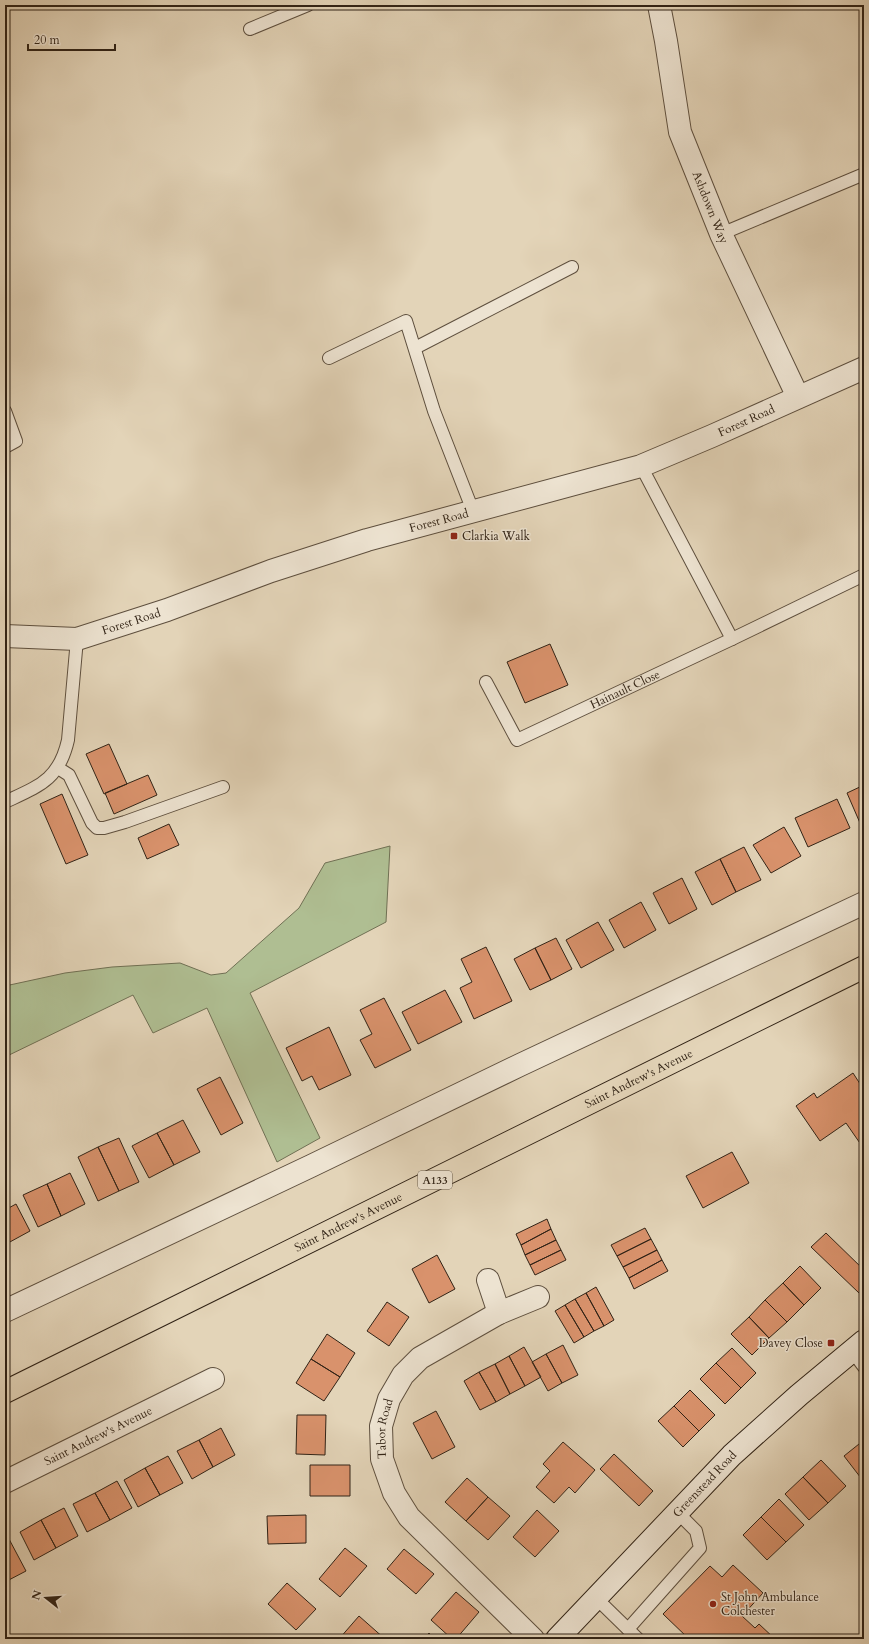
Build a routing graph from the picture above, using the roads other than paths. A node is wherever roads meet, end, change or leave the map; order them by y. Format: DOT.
graph roads {
  1 [pos="308,5"];
  2 [pos="661,5"];
  3 [pos="250,29"];
  4 [pos="864,174"];
  5 [pos="721,234"];
  6 [pos="572,266"];
  7 [pos="414,348"];
  8 [pos="329,358"];
  9 [pos="864,368"];
  10 [pos="798,397"];
  11 [pos="5,411"];
  12 [pos="5,447"];
  13 [pos="641,466"];
  14 [pos="473,511"];
  15 [pos="864,575"];
  16 [pos="5,636"];
  17 [pos="77,639"];
  18 [pos="732,639"];
  19 [pos="486,682"];
  20 [pos="58,768"];
  21 [pos="223,787"];
  22 [pos="5,802"];
  23 [pos="864,903"];
  24 [pos="864,968"];
  25 [pos="488,1280"];
  26 [pos="538,1297"];
  27 [pos="5,1311"];
  28 [pos="499,1313"];
  29 [pos="860,1353"];
  30 [pos="213,1380"];
  31 [pos="5,1392"];
  32 [pos="5,1482"];
  33 [pos="677,1512"];
  34 [pos="596,1598"];
  35 [pos="628,1629"];
  36 [pos="533,1639"];
  37 [pos="557,1639"];
  38 [pos="638,1639"];
  1 -- 3 [label="lane"];
  2 -- 5 [label="street, Ashdown Way"];
  4 -- 5 [label="lane"];
  5 -- 10 [label="street, Ashdown Way"];
  6 -- 7 [label="lane"];
  7 -- 8 [label="lane"];
  7 -- 14 [label="lane"];
  9 -- 10 [label="street, Forest Road"];
  10 -- 13 [label="street, Forest Road"];
  11 -- 12 [label="lane"];
  13 -- 14 [label="street, Forest Road"];
  13 -- 18 [label="lane"];
  14 -- 17 [label="street, Forest Road"];
  15 -- 18 [label="lane, Hainault Close"];
  16 -- 17 [label="street, Forest Road"];
  17 -- 20 [label="lane"];
  18 -- 19 [label="lane, Hainault Close"];
  20 -- 21 [label="lane"];
  20 -- 22 [label="lane"];
  23 -- 27 [label="street"];
  24 -- 31 [label="main road, Saint Andrew's Avenue / A133"];
  25 -- 28 [label="street"];
  26 -- 28 [label="street, Tabor Road"];
  28 -- 36 [label="street, Tabor Road"];
  29 -- 33 [label="street, Greenstead Road"];
  30 -- 32 [label="street, Saint Andrew's Avenue"];
  33 -- 34 [label="street, Greenstead Road"];
  33 -- 35 [label="lane"];
  34 -- 35 [label="lane"];
  34 -- 37 [label="street, Greenstead Road"];
  35 -- 38 [label="lane"];
}
